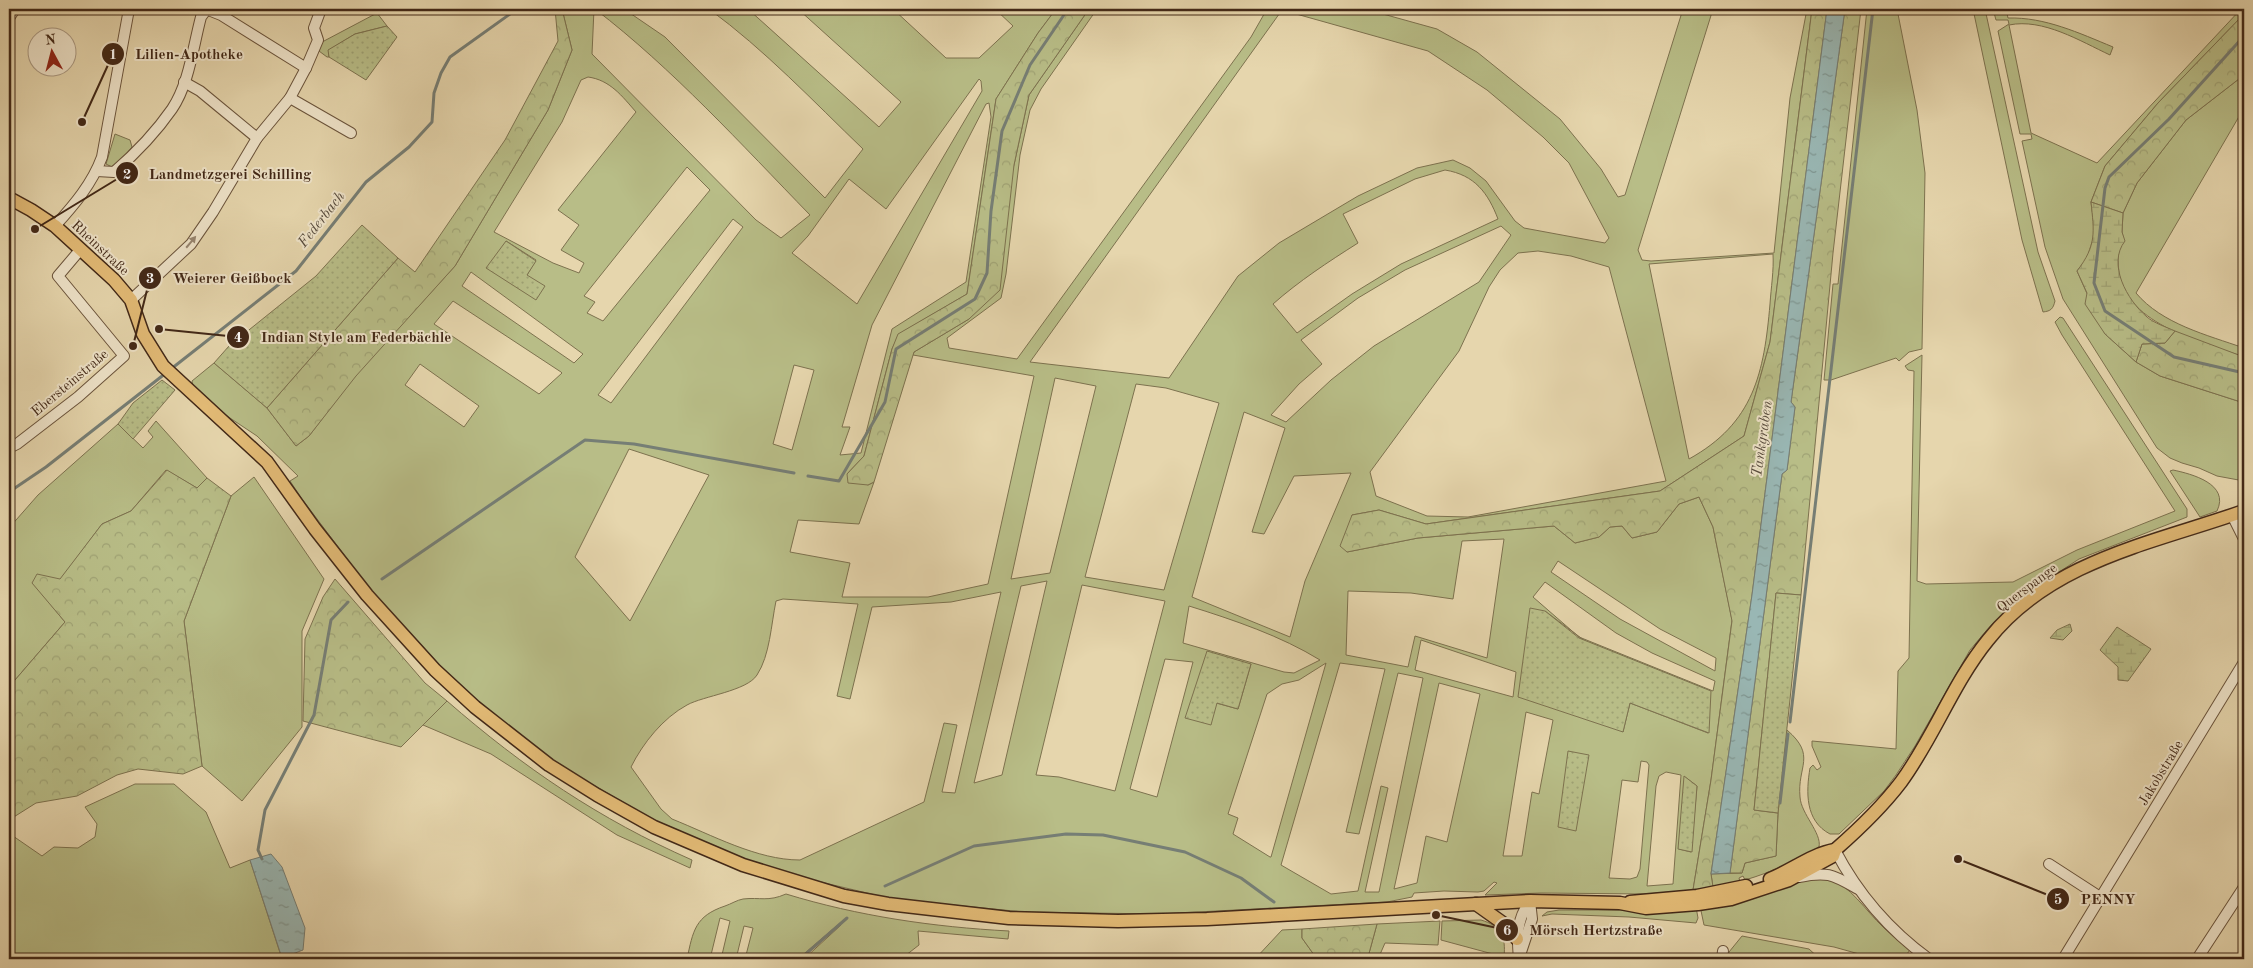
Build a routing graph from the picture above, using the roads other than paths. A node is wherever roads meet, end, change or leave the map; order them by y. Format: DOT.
graph roads {
  1 [pos="129,9"];
  2 [pos="207,9"];
  3 [pos="321,9"];
  4 [pos="306,68"];
  5 [pos="184,82"];
  6 [pos="290,98"];
  7 [pos="351,133"];
  8 [pos="257,138"];
  9 [pos="97,171"];
  10 [pos="9,198"];
  11 [pos="55,226"];
  12 [pos="80,250"];
  13 [pos="130,300"];
  14 [pos="9,448"];
  15 [pos="2238,513"];
  16 [pos="2244,539"];
  17 [pos="2244,662"];
  18 [pos="1835,850"];
  19 [pos="2049,864"];
  20 [pos="1791,879"];
  21 [pos="2244,887"];
  22 [pos="1860,889"];
  23 [pos="2100,898"];
  24 [pos="1530,901"];
  25 [pos="1620,903"];
  26 [pos="1476,904"];
  27 [pos="1517,938"];
  28 [pos="1519,959"];
  29 [pos="1929,959"];
  30 [pos="2063,959"];
  31 [pos="2197,959"];
  1 -- 9 [label="street"];
  2 -- 4 [label="street"];
  2 -- 5 [label="street"];
  3 -- 4 [label="street"];
  4 -- 6 [label="street"];
  5 -- 8 [label="street"];
  5 -- 9 [label="street"];
  6 -- 7 [label="street"];
  6 -- 8 [label="street"];
  13 -- 8 [label="street, one-way"];
  9 -- 11 [label="street"];
  10 -- 11 [label="main road, Rheinstraße"];
  11 -- 12 [label="main road, Rheinstraße"];
  12 -- 13 [label="main road, Rheinstraße"];
  12 -- 14 [label="street, Ebersteinstraße"];
  13 -- 26 [label="main road, Rheinstraße"];
  15 -- 16 [label="street"];
  15 -- 18 [label="main road, Querspange"];
  17 -- 23 [label="street, Jakobstraße"];
  18 -- 20 [label="main road, Querspange"];
  18 -- 22 [label="street"];
  18 -- 25 [label="main road"];
  19 -- 23 [label="street"];
  20 -- 22 [label="street"];
  20 -- 25 [label="main road, Querspange"];
  21 -- 31 [label="street"];
  22 -- 29 [label="street"];
  23 -- 30 [label="street, Jakobstraße"];
  24 -- 25 [label="main road, Rheinstraße"];
  24 -- 26 [label="main road, Rheinstraße"];
  24 -- 27 [label="street"];
  24 -- 28 [label="street"];
  26 -- 27 [label="main road"];
  27 -- 28 [label="street"];
}
